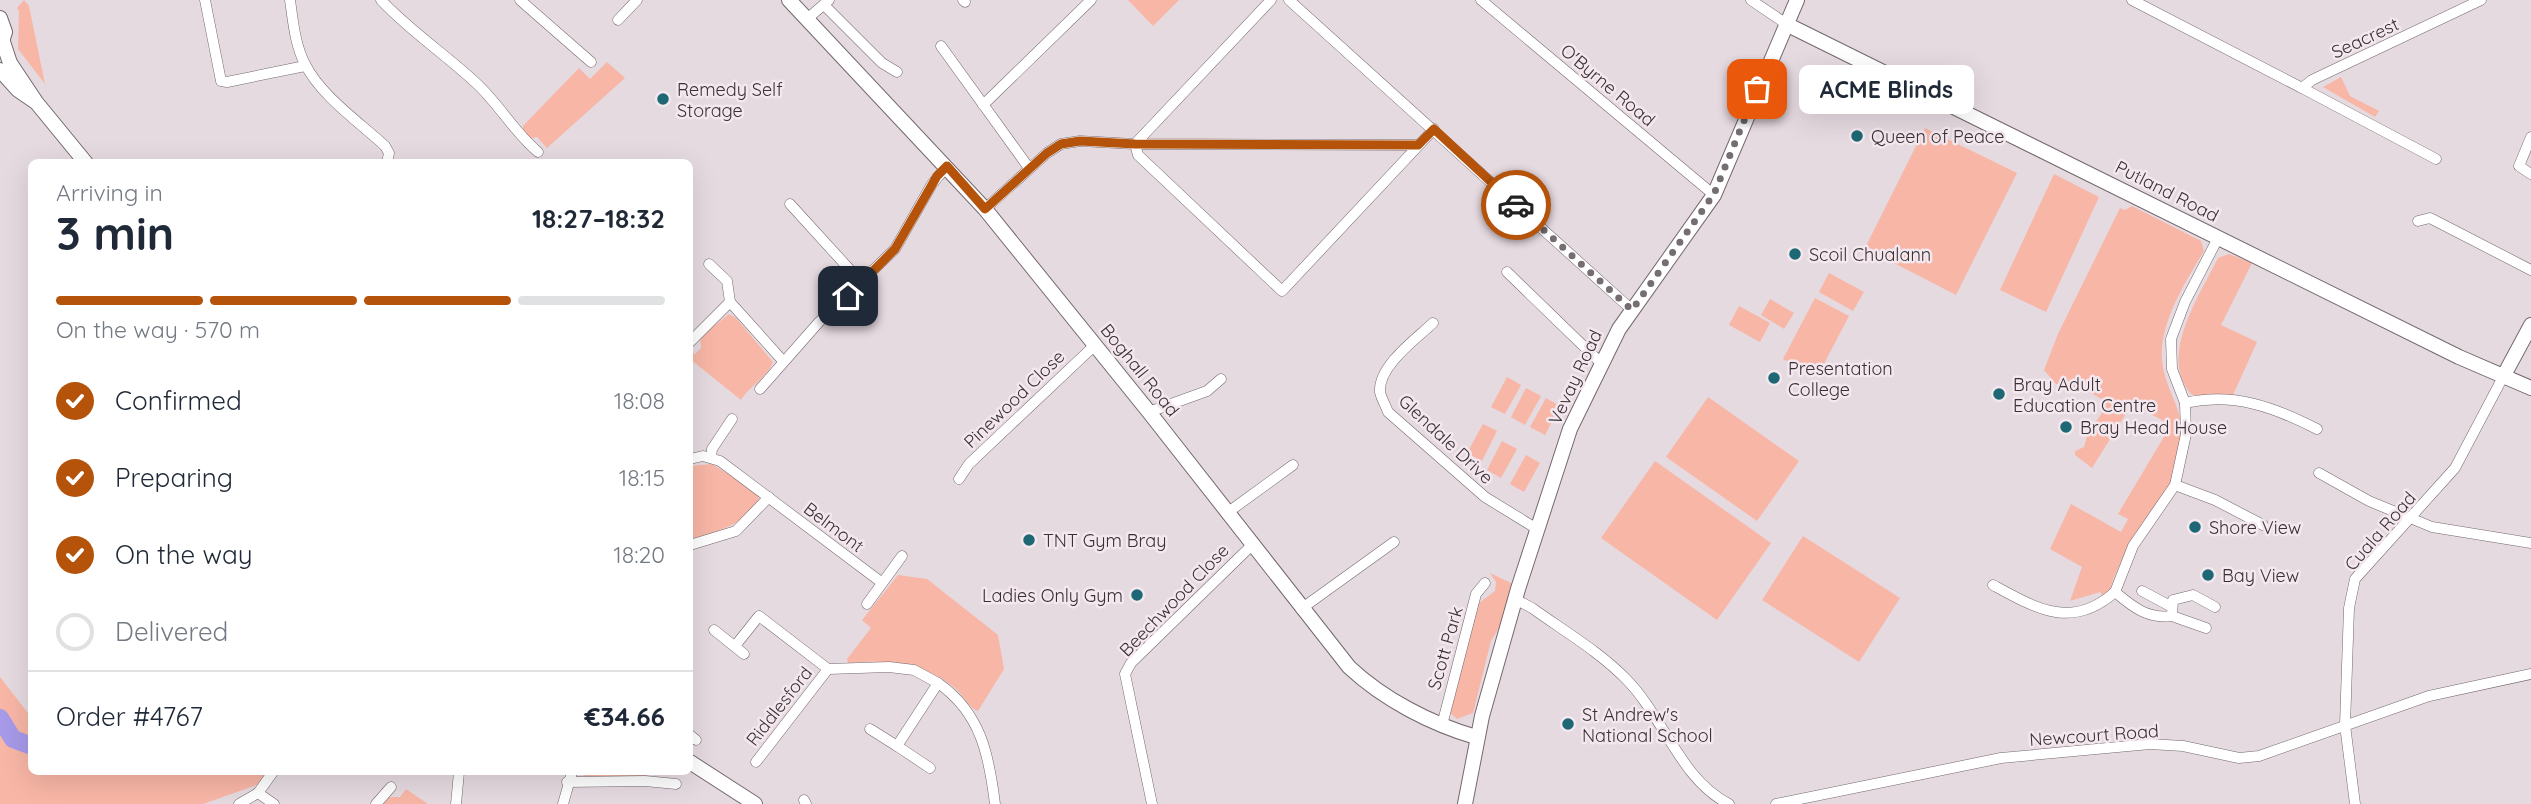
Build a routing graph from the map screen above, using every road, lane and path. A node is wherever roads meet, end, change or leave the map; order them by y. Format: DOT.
graph roads {
  1 [pos="205,0"];
  2 [pos="290,0"];
  3 [pos="382,0"];
  4 [pos="520,0"];
  5 [pos="637,0"];
  6 [pos="789,0"];
  7 [pos="1091,0"];
  8 [pos="1271,0"];
  9 [pos="1289,0"];
  10 [pos="1481,0"];
  11 [pos="1751,0"];
  12 [pos="1797,0"];
  13 [pos="2132,0"];
  14 [pos="2481,0"];
  15 [pos="826,2"];
  16 [pos="0,18"];
  17 [pos="807,19"];
  18 [pos="618,20"];
  19 [pos="1788,24"];
  20 [pos="2,45"];
  21 [pos="941,46"];
  22 [pos="591,62"];
  23 [pos="305,66"];
  24 [pos="0,70"];
  25 [pos="897,72"];
  26 [pos="2302,88"];
  27 [pos="36,102"];
  28 [pos="983,105"];
  29 [pos="1434,129"];
  30 [pos="2531,137"];
  31 [pos="1135,144"];
  32 [pos="1418,145"];
  33 [pos="538,152"];
  34 [pos="83,159"];
  35 [pos="388,159"];
  36 [pos="2436,159"];
  37 [pos="947,166"];
  38 [pos="1029,168"];
  39 [pos="2531,174"];
  40 [pos="1714,194"];
  41 [pos="790,204"];
  42 [pos="985,209"];
  43 [pos="2418,221"];
  44 [pos="2218,238"];
  45 [pos="709,264"];
  46 [pos="2531,270"];
  47 [pos="1507,272"];
  48 [pos="862,283"];
  49 [pos="730,302"];
  50 [pos="1632,310"];
  51 [pos="1433,323"];
  52 [pos="2531,325"];
  53 [pos="693,339"];
  54 [pos="1095,345"];
  55 [pos="783,361"];
  56 [pos="1602,364"];
  57 [pos="2503,377"];
  58 [pos="1221,379"];
  59 [pos="2531,388"];
  60 [pos="760,389"];
  61 [pos="2185,403"];
  62 [pos="1149,412"];
  63 [pos="732,419"];
  64 [pos="2317,429"];
  65 [pos="711,457"];
  66 [pos="693,459"];
  67 [pos="1293,465"];
  68 [pos="2319,473"];
  69 [pos="959,479"];
  70 [pos="2175,485"];
  71 [pos="769,497"];
  72 [pos="1227,513"];
  73 [pos="2411,520"];
  74 [pos="2263,526"];
  75 [pos="1537,529"];
  76 [pos="1394,542"];
  77 [pos="2531,543"];
  78 [pos="693,544"];
  79 [pos="1251,546"];
  80 [pos="902,556"];
  81 [pos="881,582"];
  82 [pos="1485,583"];
  83 [pos="1993,586"];
  84 [pos="2142,591"];
  85 [pos="2115,592"];
  86 [pos="1515,599"];
  87 [pos="867,604"];
  88 [pos="2215,607"];
  89 [pos="1301,609"];
  90 [pos="2172,611"];
  91 [pos="2206,628"];
  92 [pos="714,630"];
  93 [pos="735,646"];
  94 [pos="744,654"];
  95 [pos="828,669"];
  96 [pos="2531,674"];
  97 [pos="938,683"];
  98 [pos="1442,725"];
  99 [pos="2345,725"];
  100 [pos="870,729"];
  101 [pos="1476,737"];
  102 [pos="897,747"];
  103 [pos="756,762"];
  104 [pos="693,764"];
  105 [pos="930,768"];
  106 [pos="271,775"];
  107 [pos="459,775"];
  108 [pos="569,777"];
  109 [pos="676,784"];
  110 [pos="391,787"];
  111 [pos="258,793"];
  112 [pos="747,802"];
  113 [pos="239,804"];
  114 [pos="274,804"];
  115 [pos="376,804"];
  116 [pos="456,804"];
  117 [pos="564,804"];
  118 [pos="995,804"];
  119 [pos="1152,804"];
  120 [pos="1465,804"];
  121 [pos="1730,804"];
  122 [pos="1776,804"];
  123 [pos="2355,804"];
  1 -- 23 [label="street"];
  2 -- 23 [label="street"];
  3 -- 33 [label="street"];
  4 -- 22 [label="street"];
  5 -- 18 [label="street"];
  6 -- 17 [label="main road, Boghall Road"];
  7 -- 28 [label="street"];
  8 -- 31 [label="street"];
  9 -- 29 [label="street"];
  10 -- 40 [label="street, O'Byrne Road"];
  11 -- 19 [label="street"];
  12 -- 19 [label="main road, Vevay Road"];
  13 -- 26 [label="street"];
  14 -- 26 [label="street, Seacrest"];
  15 -- 17 [label="street"];
  15 -- 25 [label="street"];
  16 -- 20 [label="main road"];
  17 -- 37 [label="main road, Boghall Road"];
  19 -- 40 [label="main road, Vevay Road"];
  19 -- 44 [label="main road, Putland Road"];
  20 -- 27 [label="main road"];
  21 -- 28 [label="street"];
  23 -- 35 [label="street"];
  24 -- 27 [label="main road"];
  26 -- 36 [label="street"];
  27 -- 34 [label="main road"];
  28 -- 38 [label="street"];
  29 -- 32 [label="street"];
  29 -- 50 [label="street"];
  30 -- 39 [label="street"];
  31 -- 32 [label="street"];
  31 -- 32 [label="street"];
  31 -- 38 [label="street"];
  37 -- 42 [label="main road, Boghall Road"];
  37 -- 48 [label="street"];
  38 -- 42 [label="street"];
  40 -- 50 [label="main road, Vevay Road"];
  41 -- 48 [label="street"];
  42 -- 54 [label="main road, Boghall Road"];
  43 -- 46 [label="street"];
  44 -- 57 [label="main road, Putland Road"];
  44 -- 61 [label="street"];
  45 -- 49 [label="street"];
  47 -- 56 [label="street"];
  48 -- 55 [label="street"];
  49 -- 53 [label="street"];
  49 -- 55 [label="street"];
  50 -- 56 [label="main road, Vevay Road"];
  51 -- 75 [label="street, Glendale Drive"];
  52 -- 57 [label="main road"];
  54 -- 62 [label="main road, Boghall Road"];
  54 -- 69 [label="street, Pinewood Close"];
  55 -- 60 [label="street"];
  56 -- 75 [label="main road, Vevay Road"];
  57 -- 59 [label="main road, Putland Road"];
  57 -- 73 [label="street, Cuala Road"];
  58 -- 62 [label="street"];
  61 -- 64 [label="street"];
  61 -- 70 [label="street"];
  62 -- 72 [label="main road, Boghall Road"];
  63 -- 65 [label="street"];
  65 -- 66 [label="street"];
  65 -- 71 [label="street, Belmont"];
  67 -- 72 [label="street"];
  68 -- 73 [label="street"];
  70 -- 74 [label="street"];
  70 -- 85 [label="street"];
  71 -- 78 [label="street"];
  71 -- 81 [label="street, Belmont"];
  72 -- 79 [label="main road, Boghall Road"];
  73 -- 77 [label="street"];
  73 -- 99 [label="street, Cuala Road"];
  75 -- 86 [label="main road, Vevay Road"];
  76 -- 89 [label="street"];
  79 -- 89 [label="main road, Boghall Road"];
  79 -- 119 [label="street, Beechwood Close"];
  80 -- 81 [label="street"];
  81 -- 87 [label="street"];
  82 -- 98 [label="street, Scott Park"];
  83 -- 85 [label="street"];
  84 -- 90 [label="street"];
  85 -- 90 [label="street"];
  86 -- 101 [label="main road, Vevay Road"];
  86 -- 121 [label="street"];
  88 -- 90 [label="street"];
  89 -- 98 [label="main road, Boghall Road"];
  90 -- 91 [label="street"];
  92 -- 93 [label="street"];
  93 -- 94 [label="street"];
  93 -- 95 [label="street, Riddlesford"];
  95 -- 97 [label="street, Riddlesford"];
  95 -- 103 [label="street, Riddlesford"];
  96 -- 99 [label="street, Newcourt Road"];
  97 -- 102 [label="street"];
  97 -- 118 [label="street, Riddlesford"];
  98 -- 101 [label="main road, Boghall Road"];
  99 -- 122 [label="street, Newcourt Road"];
  99 -- 123 [label="street, Cuala Road"];
  100 -- 102 [label="street"];
  101 -- 120 [label="main road, Vevay Road"];
  102 -- 105 [label="street"];
  104 -- 112 [label="main road"];
  106 -- 111 [label="street"];
  107 -- 116 [label="street"];
  108 -- 109 [label="street"];
  108 -- 117 [label="street"];
  110 -- 115 [label="street"];
  111 -- 113 [label="street"];
  111 -- 114 [label="street"];
}
